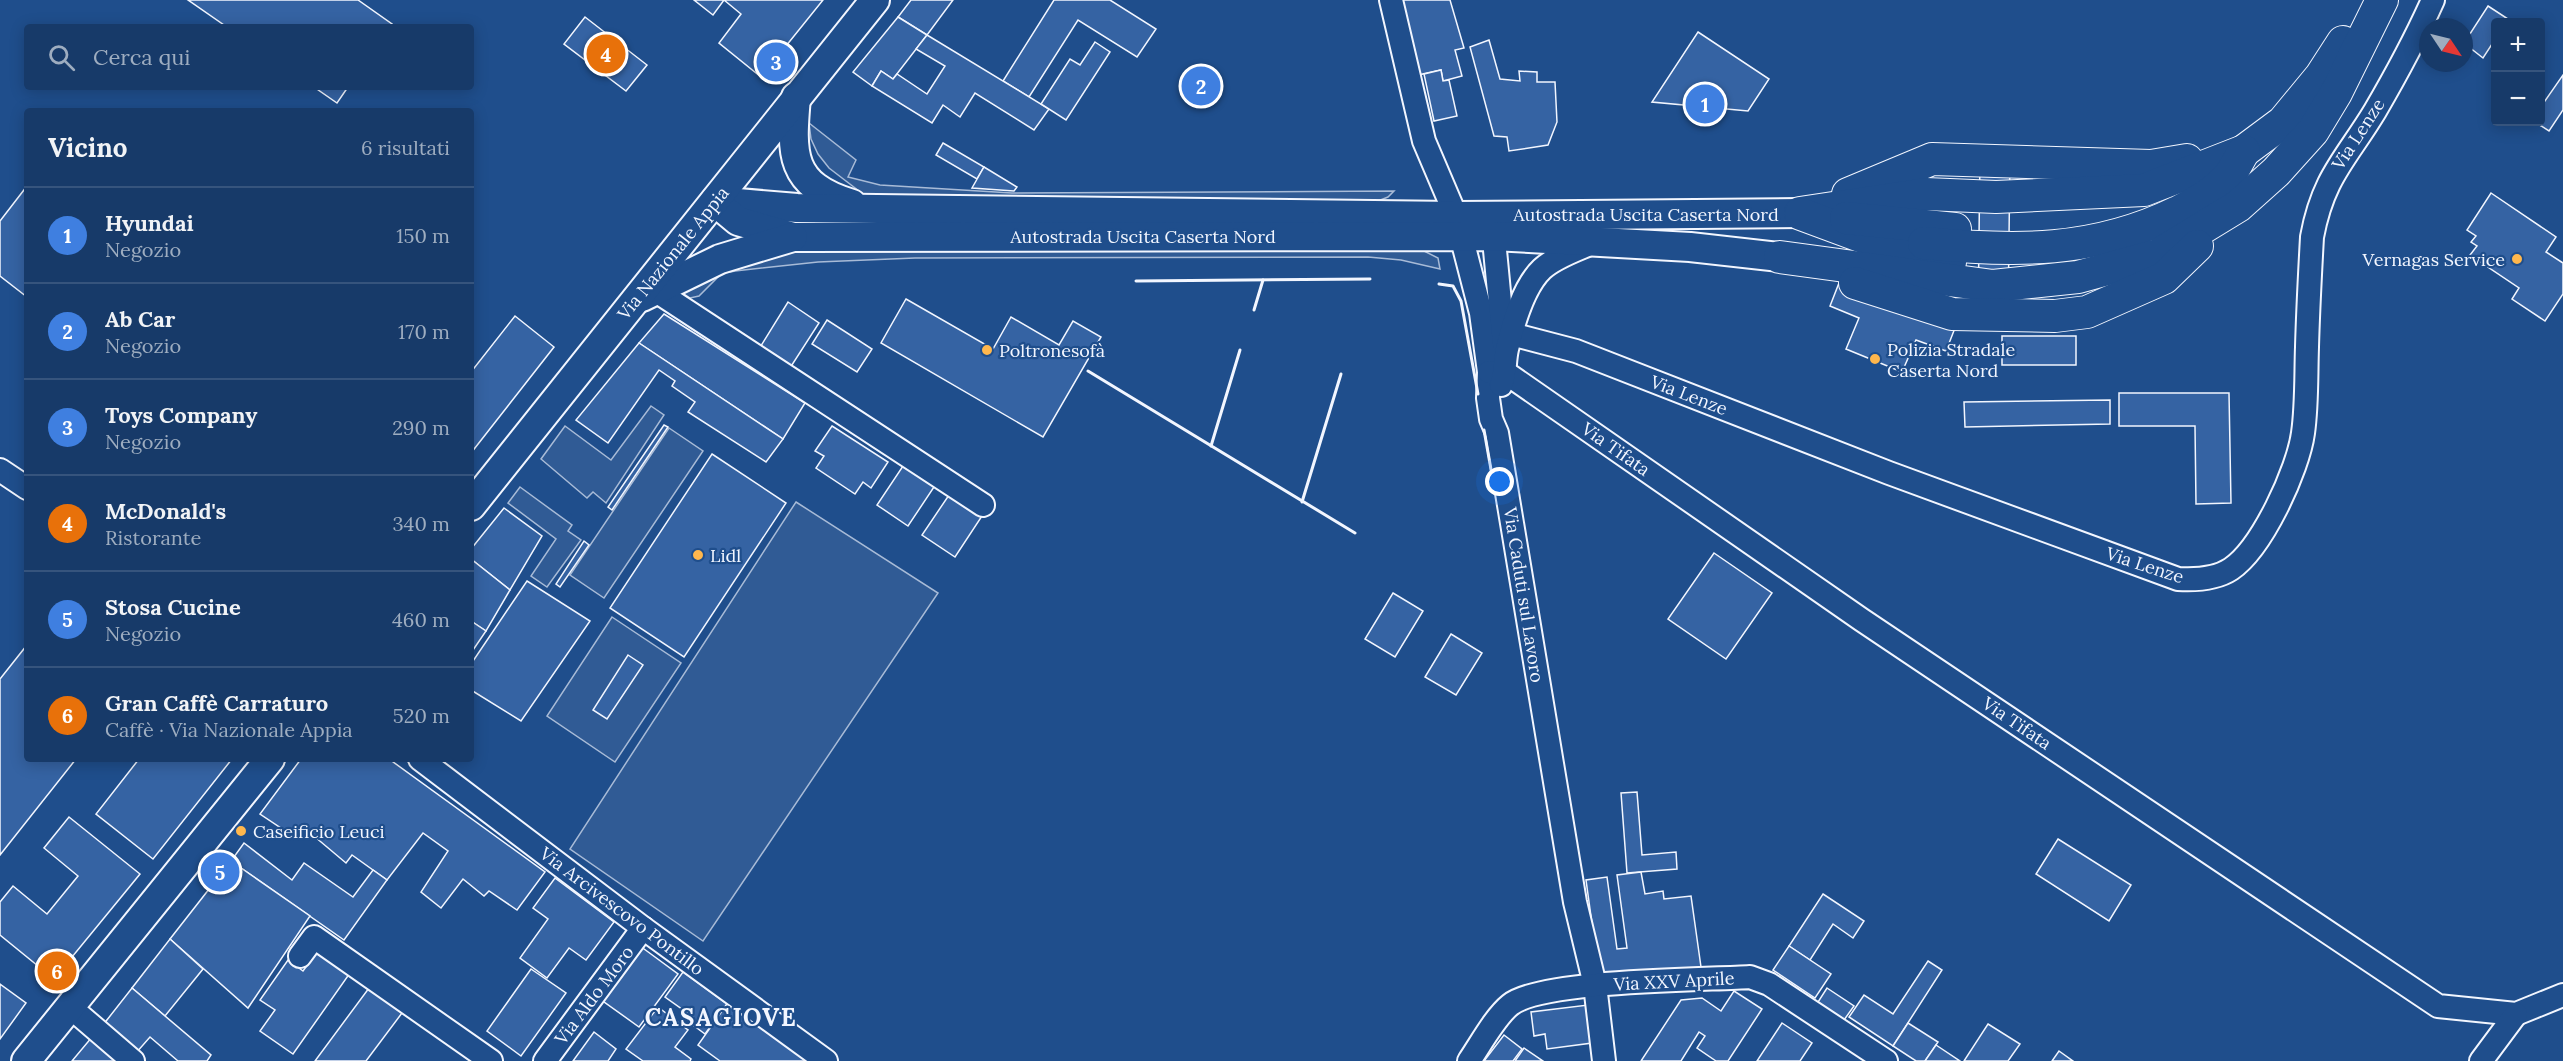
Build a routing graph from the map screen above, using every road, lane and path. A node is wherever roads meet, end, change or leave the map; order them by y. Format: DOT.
graph roads {
  1 [pos="875,0"];
  2 [pos="1391,0"];
  3 [pos="2361,0"];
  4 [pos="2382,0"];
  5 [pos="2433,0"];
  6 [pos="796,97"];
  7 [pos="2244,151"];
  8 [pos="715,201"];
  9 [pos="869,209"];
  10 [pos="1800,213"];
  11 [pos="1478,232"];
  12 [pos="793,237"];
  13 [pos="1592,243"];
  14 [pos="1780,258"];
  15 [pos="645,293"];
  16 [pos="1491,313"];
  17 [pos="1503,358"];
  18 [pos="0,471"];
  19 [pos="24,487"];
  20 [pos="474,502"];
  21 [pos="983,505"];
  22 [pos="268,762"];
  23 [pos="424,762"];
  24 [pos="643,928"];
  25 [pos="300,956"];
  26 [pos="1595,985"];
  27 [pos="2563,995"];
  28 [pos="70,1007"];
  29 [pos="2516,1014"];
  30 [pos="26,1061"];
  31 [pos="133,1061"];
  32 [pos="491,1061"];
  33 [pos="545,1061"];
  34 [pos="826,1061"];
  35 [pos="1469,1061"];
  36 [pos="1604,1061"];
  37 [pos="1886,1061"];
  38 [pos="2481,1061"];
  1 -- 6 [label="main road, Via Nazionale Appia"];
  2 -- 11 [label="street, Via Caduti sul Lavoro"];
  3 -- 7 [label="highway"];
  4 -- 14 [label="highway"];
  5 -- 17 [label="street, Via Lenze"];
  6 -- 8 [label="main road, Via Nazionale Appia"];
  6 -- 9 [label="main road"];
  7 -- 10 [label="highway"];
  7 -- 10 [label="highway"];
  8 -- 9 [label="main road"];
  8 -- 12 [label="main road"];
  8 -- 15 [label="main road, Via Nazionale Appia"];
  9 -- 11 [label="main road, Autostrada Uscita Caserta Nord"];
  10 -- 11 [label="main road, Autostrada Uscita Caserta Nord"];
  11 -- 12 [label="main road, Autostrada Uscita Caserta Nord"];
  11 -- 13 [label="main road, Autostrada Uscita Caserta Nord"];
  11 -- 16 [label="street, Autostrada Uscita Caserta Nord"];
  11 -- 16 [label="street, Via Caduti sul Lavoro"];
  12 -- 15 [label="main road"];
  13 -- 14 [label="main road, Autostrada Uscita Caserta Nord"];
  13 -- 17 [label="street, Autostrada Uscita Caserta Nord"];
  15 -- 20 [label="main road, Via Nazionale Appia"];
  15 -- 21 [label="street"];
  16 -- 17 [label="street, Via Caduti sul Lavoro"];
  17 -- 26 [label="street, Via Caduti sul Lavoro"];
  17 -- 29 [label="street, Via Tifata"];
  18 -- 19 [label="street"];
  22 -- 28 [label="main road"];
  23 -- 24 [label="street, Via Arcivescovo Pontillo"];
  24 -- 33 [label="street, Via Aldo Moro"];
  24 -- 34 [label="street, Via Arcivescovo Pontillo"];
  25 -- 32 [label="street"];
  26 -- 35 [label="street, Via XXV Aprile"];
  26 -- 36 [label="street, Via Caduti sul Lavoro"];
  26 -- 37 [label="street, Via XXV Aprile"];
  27 -- 29 [label="street, Via Tifata"];
  28 -- 30 [label="main road"];
  28 -- 31 [label="street"];
  29 -- 38 [label="street"];
}
